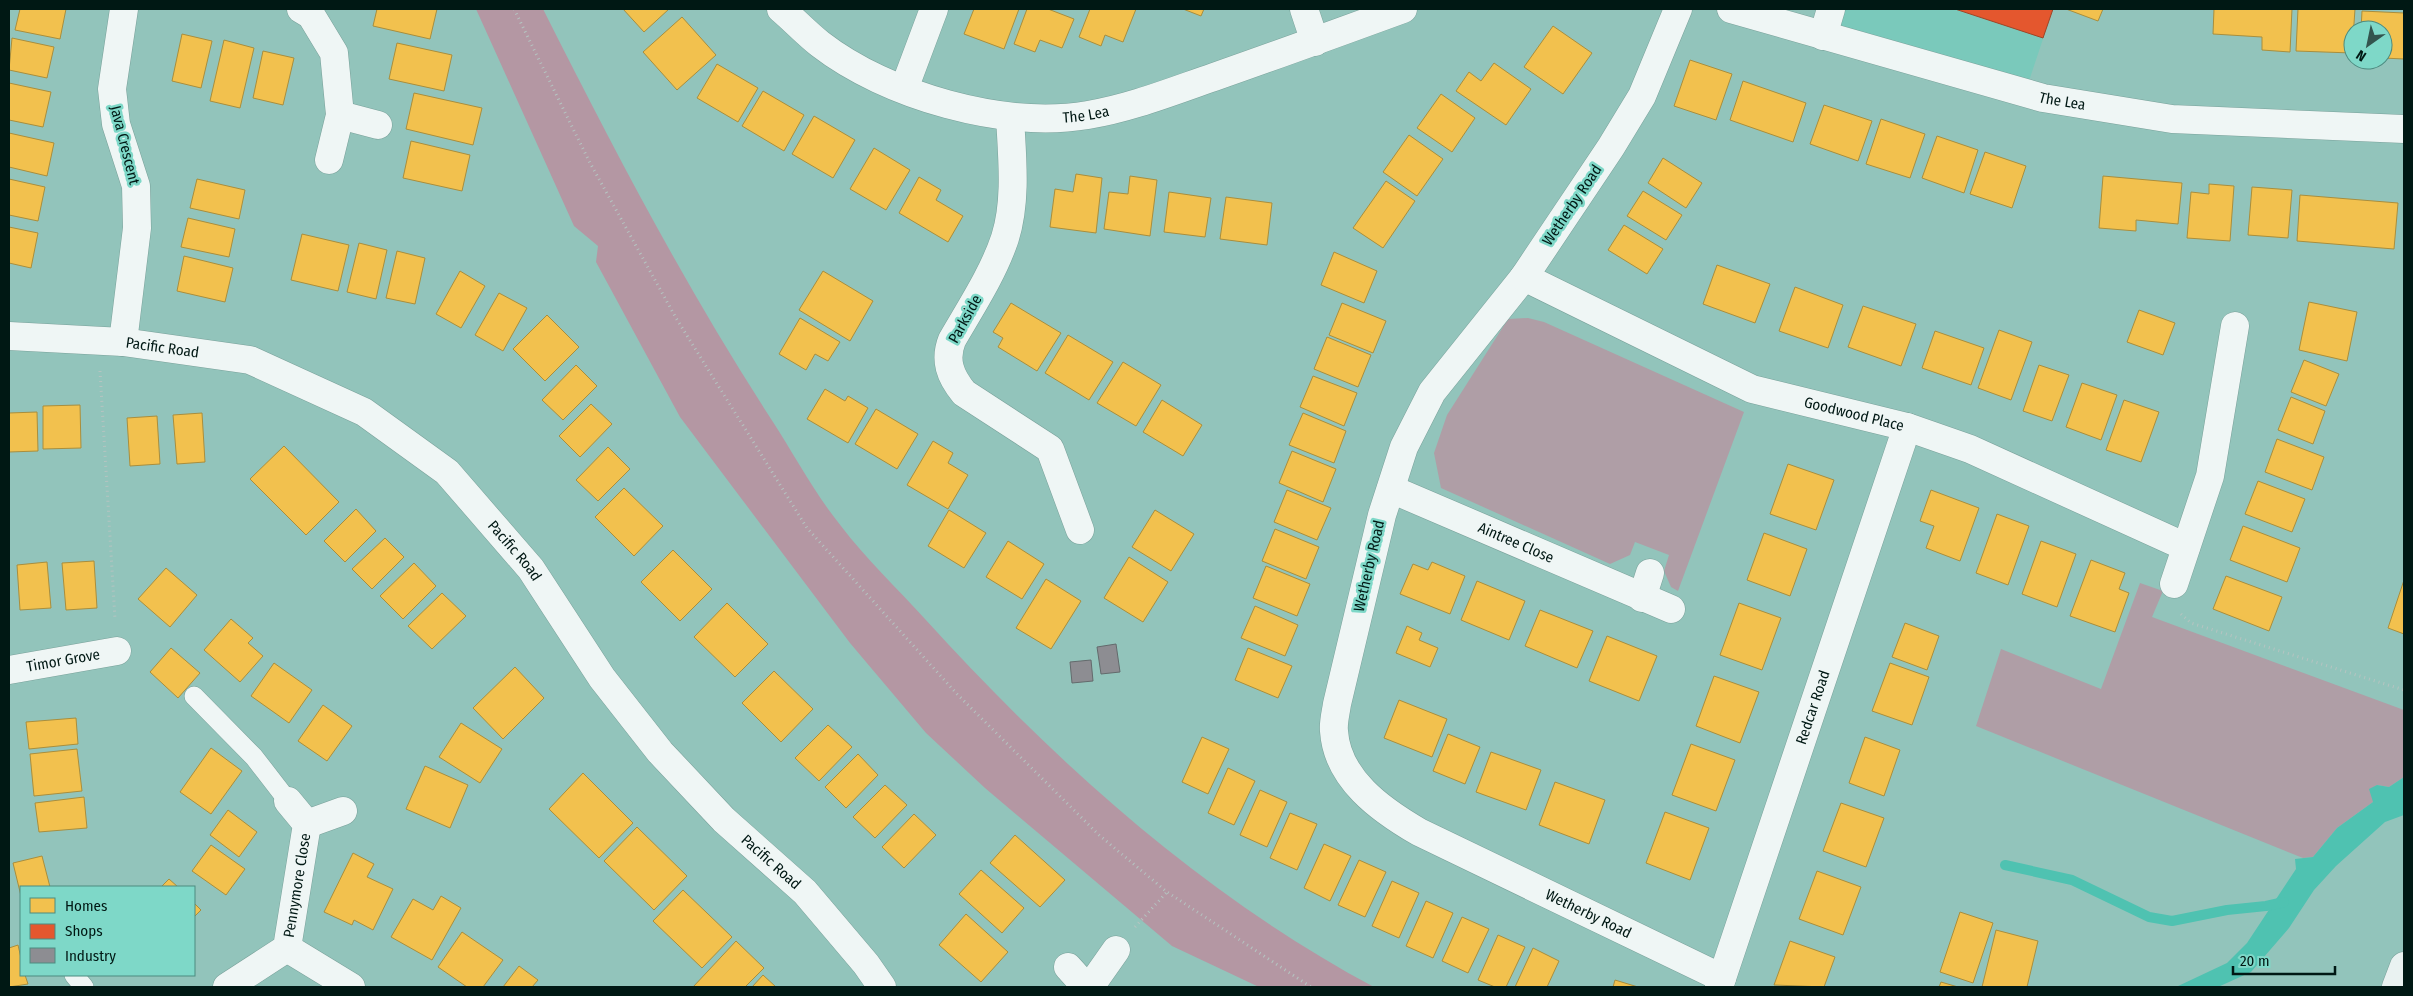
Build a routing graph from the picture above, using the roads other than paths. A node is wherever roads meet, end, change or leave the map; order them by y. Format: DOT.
graph roads {
  1 [pos="124,9"];
  2 [pos="301,9"];
  3 [pos="780,9"];
  4 [pos="934,9"];
  5 [pos="1304,9"];
  6 [pos="1403,9"];
  7 [pos="1678,9"];
  8 [pos="1731,9"];
  9 [pos="1831,9"];
  10 [pos="1823,36"];
  11 [pos="1315,42"];
  12 [pos="904,88"];
  13 [pos="340,115"];
  14 [pos="1010,117"];
  15 [pos="378,124"];
  16 [pos="2404,129"];
  17 [pos="329,160"];
  18 [pos="1524,277"];
  19 [pos="2235,326"];
  20 [pos="9,336"];
  21 [pos="111,341"];
  22 [pos="1907,427"];
  23 [pos="1391,489"];
  24 [pos="1080,530"];
  25 [pos="2186,547"];
  26 [pos="2174,584"];
  27 [pos="1671,609"];
  28 [pos="116,651"];
  29 [pos="9,670"];
  30 [pos="194,696"];
  31 [pos="288,801"];
  32 [pos="343,811"];
  33 [pos="307,824"];
  34 [pos="287,948"];
  35 [pos="1116,950"];
  36 [pos="2404,966"];
  37 [pos="1068,967"];
  38 [pos="75,976"];
  39 [pos="1721,983"];
  40 [pos="84,987"];
  41 [pos="227,987"];
  42 [pos="351,987"];
  43 [pos="882,987"];
  44 [pos="1088,987"];
  45 [pos="2396,987"];
  1 -- 21 [label="street, Java Crescent"];
  2 -- 13 [label="street"];
  3 -- 12 [label="street, The Lea"];
  4 -- 12 [label="street"];
  5 -- 11 [label="street"];
  6 -- 11 [label="street, The Lea"];
  7 -- 18 [label="street, Wetherby Road"];
  8 -- 10 [label="street, The Lea"];
  9 -- 10 [label="street"];
  10 -- 16 [label="street, The Lea"];
  11 -- 14 [label="street, The Lea"];
  12 -- 14 [label="street, The Lea"];
  13 -- 15 [label="street"];
  13 -- 17 [label="street"];
  14 -- 24 [label="street, Parkside"];
  18 -- 22 [label="street, Goodwood Place"];
  18 -- 23 [label="street, Wetherby Road"];
  19 -- 25 [label="street"];
  20 -- 21 [label="street, Pacific Road"];
  21 -- 43 [label="street, Pacific Road"];
  22 -- 25 [label="street, Goodwood Place"];
  22 -- 39 [label="street, Redcar Road"];
  23 -- 27 [label="street, Aintree Close"];
  23 -- 39 [label="street, Wetherby Road"];
  25 -- 26 [label="street"];
  28 -- 29 [label="street, Timor Grove"];
  30 -- 31 [label="lane"];
  31 -- 33 [label="street, Pennymore Close"];
  32 -- 33 [label="street, Pennymore Close"];
  33 -- 34 [label="street, Pennymore Close"];
  34 -- 41 [label="street, Pennymore Close"];
  34 -- 42 [label="street, Pennymore Close"];
  35 -- 44 [label="street"];
  36 -- 45 [label="street"];
  37 -- 44 [label="street"];
  38 -- 40 [label="lane"];
}
